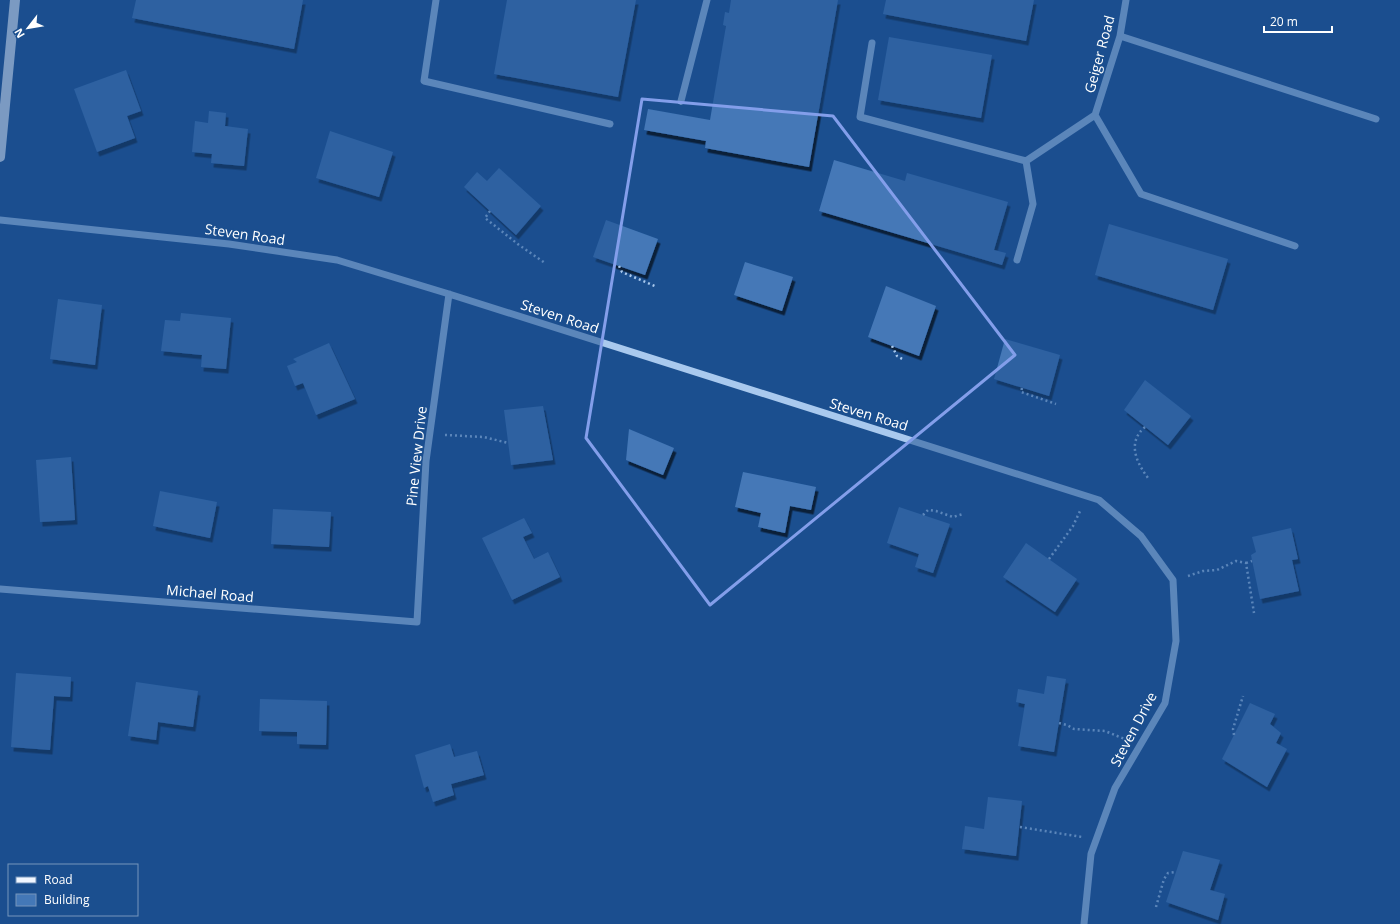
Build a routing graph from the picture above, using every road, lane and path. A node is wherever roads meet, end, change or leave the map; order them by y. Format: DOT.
graph roads {
  1 [pos="14,0"];
  2 [pos="436,0"];
  3 [pos="707,0"];
  4 [pos="1126,0"];
  5 [pos="1120,36"];
  6 [pos="872,43"];
  7 [pos="681,101"];
  8 [pos="1095,115"];
  9 [pos="1376,119"];
  10 [pos="610,124"];
  11 [pos="0,157"];
  12 [pos="1026,161"];
  13 [pos="490,211"];
  14 [pos="0,220"];
  15 [pos="1296,246"];
  16 [pos="1017,260"];
  17 [pos="546,263"];
  18 [pos="619,266"];
  19 [pos="657,287"];
  20 [pos="449,294"];
  21 [pos="892,346"];
  22 [pos="904,360"];
  23 [pos="1022,388"];
  24 [pos="1056,404"];
  25 [pos="1145,427"];
  26 [pos="430,434"];
  27 [pos="508,443"];
  28 [pos="1148,478"];
  29 [pos="1087,496"];
  30 [pos="963,514"];
  31 [pos="923,515"];
  32 [pos="1049,559"];
  33 [pos="1252,561"];
  34 [pos="1246,563"];
  35 [pos="1173,580"];
  36 [pos="0,589"];
  37 [pos="1254,613"];
  38 [pos="417,622"];
  39 [pos="1243,696"];
  40 [pos="1059,723"];
  41 [pos="1234,735"];
  42 [pos="1140,746"];
  43 [pos="1020,827"];
  44 [pos="1096,839"];
  45 [pos="1176,872"];
  46 [pos="1156,907"];
  47 [pos="1084,924"];
  1 -- 11 [label="main road"];
  2 -- 10 [label="street"];
  3 -- 7 [label="street"];
  4 -- 5 [label="street, Geiger Road"];
  5 -- 8 [label="street, Geiger Road"];
  5 -- 9 [label="street"];
  6 -- 12 [label="street"];
  8 -- 12 [label="street"];
  8 -- 15 [label="street"];
  12 -- 16 [label="street"];
  13 -- 17 [label="path"];
  14 -- 20 [label="street, Steven Road"];
  18 -- 19 [label="path"];
  20 -- 26 [label="street, Pine View Drive"];
  20 -- 29 [label="street, Steven Road"];
  21 -- 22 [label="path"];
  23 -- 24 [label="path"];
  25 -- 28 [label="path"];
  26 -- 27 [label="path"];
  26 -- 38 [label="street, Pine View Drive"];
  29 -- 32 [label="path"];
  29 -- 35 [label="street, Steven Road"];
  30 -- 31 [label="path"];
  33 -- 34 [label="path"];
  34 -- 35 [label="path"];
  34 -- 37 [label="path"];
  35 -- 42 [label="street, Steven Drive"];
  36 -- 38 [label="street, Michael Road"];
  39 -- 41 [label="path"];
  40 -- 42 [label="path"];
  42 -- 44 [label="street, Steven Drive"];
  43 -- 44 [label="path"];
  44 -- 47 [label="street, Steven Drive"];
  45 -- 46 [label="path"];
}
